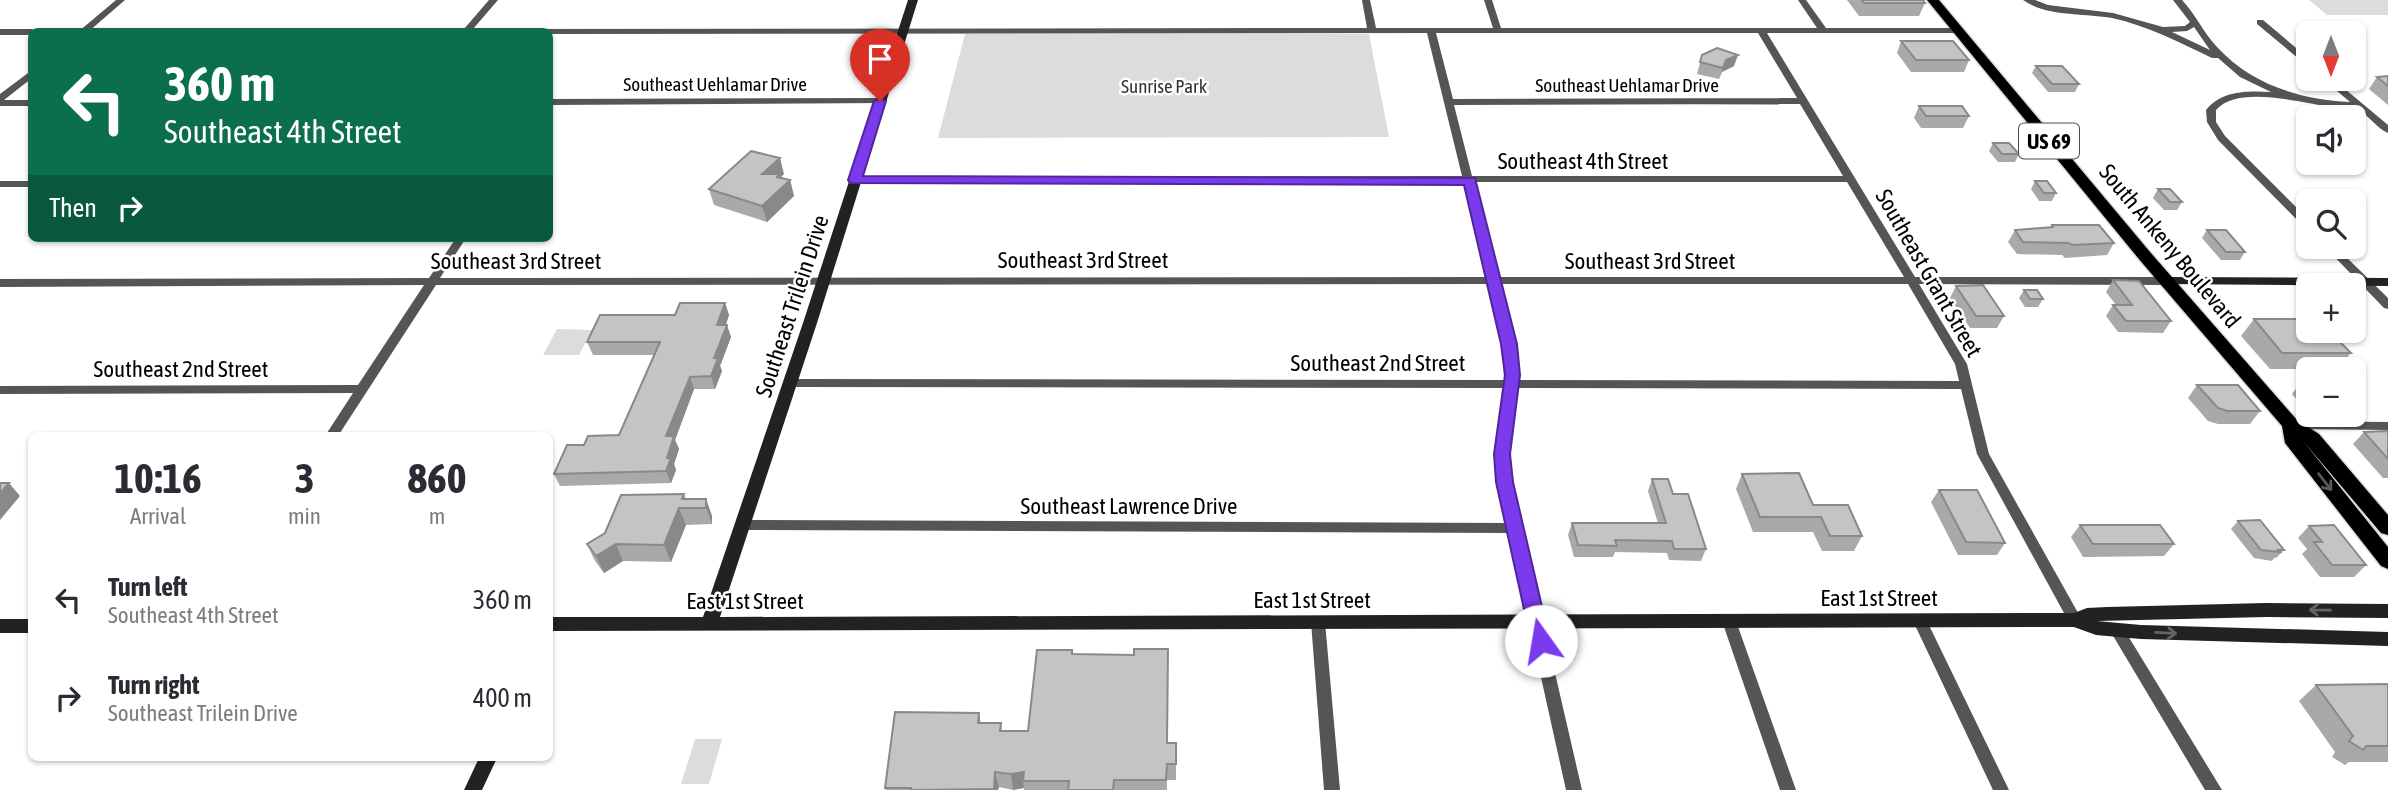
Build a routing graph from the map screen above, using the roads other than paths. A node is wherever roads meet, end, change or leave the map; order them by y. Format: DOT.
graph roads {
  1 [pos="121,0"];
  2 [pos="494,0"];
  3 [pos="913,0"];
  4 [pos="1366,0"];
  5 [pos="1488,0"];
  6 [pos="1802,0"];
  7 [pos="1933,0"];
  8 [pos="2026,0"];
  9 [pos="2177,0"];
  10 [pos="2194,18"];
  11 [pos="2260,22"];
  12 [pos="2152,27"];
  13 [pos="87,28"];
  14 [pos="469,28"];
  15 [pos="1761,30"];
  16 [pos="1958,30"];
  17 [pos="553,31"];
  18 [pos="903,31"];
  19 [pos="1372,31"];
  20 [pos="1431,31"];
  21 [pos="1498,31"];
  22 [pos="1824,31"];
  23 [pos="0,32"];
  24 [pos="28,32"];
  25 [pos="2296,52"];
  26 [pos="2231,66"];
  27 [pos="28,76"];
  28 [pos="2248,78"];
  29 [pos="2342,91"];
  30 [pos="2244,94"];
  31 [pos="2290,97"];
  32 [pos="0,101"];
  33 [pos="880,101"];
  34 [pos="1804,101"];
  35 [pos="553,102"];
  36 [pos="1450,102"];
  37 [pos="28,103"];
  38 [pos="2352,105"];
  39 [pos="2359,105"];
  40 [pos="2366,111"];
  41 [pos="2388,130"];
  42 [pos="1850,179"];
  43 [pos="855,180"];
  44 [pos="1470,181"];
  45 [pos="0,184"];
  46 [pos="28,184"];
  47 [pos="2296,213"];
  48 [pos="458,242"];
  49 [pos="2342,259"];
  50 [pos="2356,273"];
  51 [pos="823,281"];
  52 [pos="1912,281"];
  53 [pos="2166,281"];
  54 [pos="432,282"];
  55 [pos="1494,282"];
  56 [pos="2296,282"];
  57 [pos="2366,282"];
  58 [pos="2388,282"];
  59 [pos="0,283"];
  60 [pos="2366,283"];
  61 [pos="2388,305"];
  62 [pos="790,383"];
  63 [pos="1512,385"];
  64 [pos="1967,385"];
  65 [pos="361,389"];
  66 [pos="0,390"];
  67 [pos="2291,425"];
  68 [pos="2388,426"];
  69 [pos="334,432"];
  70 [pos="742,525"];
  71 [pos="1515,528"];
  72 [pos="2388,528"];
  73 [pos="2388,561"];
  74 [pos="2388,611"];
  75 [pos="2075,620"];
  76 [pos="1729,621"];
  77 [pos="1920,621"];
  78 [pos="1318,622"];
  79 [pos="1536,622"];
  80 [pos="553,624"];
  81 [pos="709,624"];
  82 [pos="0,626"];
  83 [pos="28,626"];
  84 [pos="2117,630"];
  85 [pos="2388,639"];
  86 [pos="487,761"];
  87 [pos="474,790"];
  88 [pos="1332,790"];
  89 [pos="1574,790"];
  90 [pos="1788,790"];
  91 [pos="2001,790"];
  92 [pos="2214,790"];
  1 -- 13 [label="street"];
  2 -- 14 [label="street"];
  3 -- 18 [label="main road, Southeast Trilein Drive"];
  4 -- 19 [label="street"];
  5 -- 21 [label="street"];
  6 -- 22 [label="street"];
  7 -- 16 [label="main road, South Ankeny Boulevard / US 69"];
  8 -- 12 [label="street"];
  9 -- 10 [label="street"];
  10 -- 12 [label="street"];
  10 -- 26 [label="street"];
  11 -- 25 [label="street"];
  12 -- 26 [label="street"];
  15 -- 21 [label="street"];
  15 -- 22 [label="street"];
  15 -- 34 [label="street, Southeast Grant Street"];
  16 -- 22 [label="street"];
  16 -- 53 [label="main road, South Ankeny Boulevard / US 69"];
  17 -- 18 [label="street"];
  18 -- 19 [label="street"];
  18 -- 33 [label="main road, Southeast Trilein Drive"];
  19 -- 20 [label="street"];
  20 -- 21 [label="street"];
  20 -- 36 [label="street"];
  23 -- 24 [label="street"];
  26 -- 28 [label="street"];
  27 -- 32 [label="street"];
  28 -- 30 [label="street"];
  28 -- 31 [label="street"];
  29 -- 39 [label="street"];
  30 -- 31 [label="street"];
  30 -- 47 [label="street"];
  31 -- 38 [label="street"];
  32 -- 37 [label="street"];
  33 -- 35 [label="street, Southeast Uehlamar Drive"];
  33 -- 43 [label="main road, Southeast Trilein Drive"];
  34 -- 36 [label="street, Southeast Uehlamar Drive"];
  34 -- 42 [label="street, Southeast Grant Street"];
  36 -- 44 [label="street"];
  40 -- 41 [label="street"];
  42 -- 44 [label="street, Southeast 4th Street"];
  42 -- 52 [label="street, Southeast Grant Street"];
  43 -- 44 [label="street, Southeast 4th Street"];
  43 -- 51 [label="main road, Southeast Trilein Drive"];
  44 -- 55 [label="street"];
  45 -- 46 [label="street"];
  48 -- 54 [label="street"];
  49 -- 50 [label="street"];
  51 -- 54 [label="street, Southeast 3rd Street"];
  51 -- 55 [label="street, Southeast 3rd Street"];
  51 -- 62 [label="main road, Southeast Trilein Drive"];
  52 -- 53 [label="street, Southeast 3rd Street"];
  52 -- 55 [label="street, Southeast 3rd Street"];
  52 -- 64 [label="street, Southeast Grant Street"];
  53 -- 56 [label="main road"];
  53 -- 67 [label="main road, South Ankeny Boulevard / US 69"];
  54 -- 59 [label="street, Southeast 3rd Street"];
  54 -- 65 [label="street"];
  55 -- 63 [label="street"];
  57 -- 58 [label="main road"];
  60 -- 61 [label="street"];
  62 -- 63 [label="street, Southeast 2nd Street"];
  62 -- 70 [label="main road, Southeast Trilein Drive"];
  63 -- 64 [label="street, Southeast 2nd Street"];
  63 -- 71 [label="street"];
  64 -- 75 [label="street, Southeast Grant Street"];
  65 -- 66 [label="street, Southeast 2nd Street"];
  65 -- 69 [label="street"];
  67 -- 68 [label="street"];
  67 -- 72 [label="main road, South Ankeny Boulevard / US 69"];
  67 -- 73 [label="main road, South Ankeny Boulevard / US 69, one-way"];
  70 -- 71 [label="street, Southeast Lawrence Drive"];
  70 -- 81 [label="main road, Southeast Trilein Drive"];
  71 -- 79 [label="street"];
  74 -- 75 [label="main road, East 1st Street, one-way"];
  75 -- 77 [label="main road, East 1st Street"];
  75 -- 84 [label="main road, East 1st Street"];
  76 -- 77 [label="main road, East 1st Street"];
  76 -- 79 [label="main road, East 1st Street"];
  76 -- 90 [label="street"];
  77 -- 91 [label="street"];
  78 -- 79 [label="main road, East 1st Street"];
  78 -- 81 [label="main road, East 1st Street"];
  78 -- 88 [label="street"];
  79 -- 89 [label="street"];
  80 -- 81 [label="main road, East 1st Street"];
  82 -- 83 [label="main road"];
  84 -- 85 [label="main road, East 1st Street, one-way"];
  84 -- 92 [label="street"];
  86 -- 87 [label="main road"];
}
